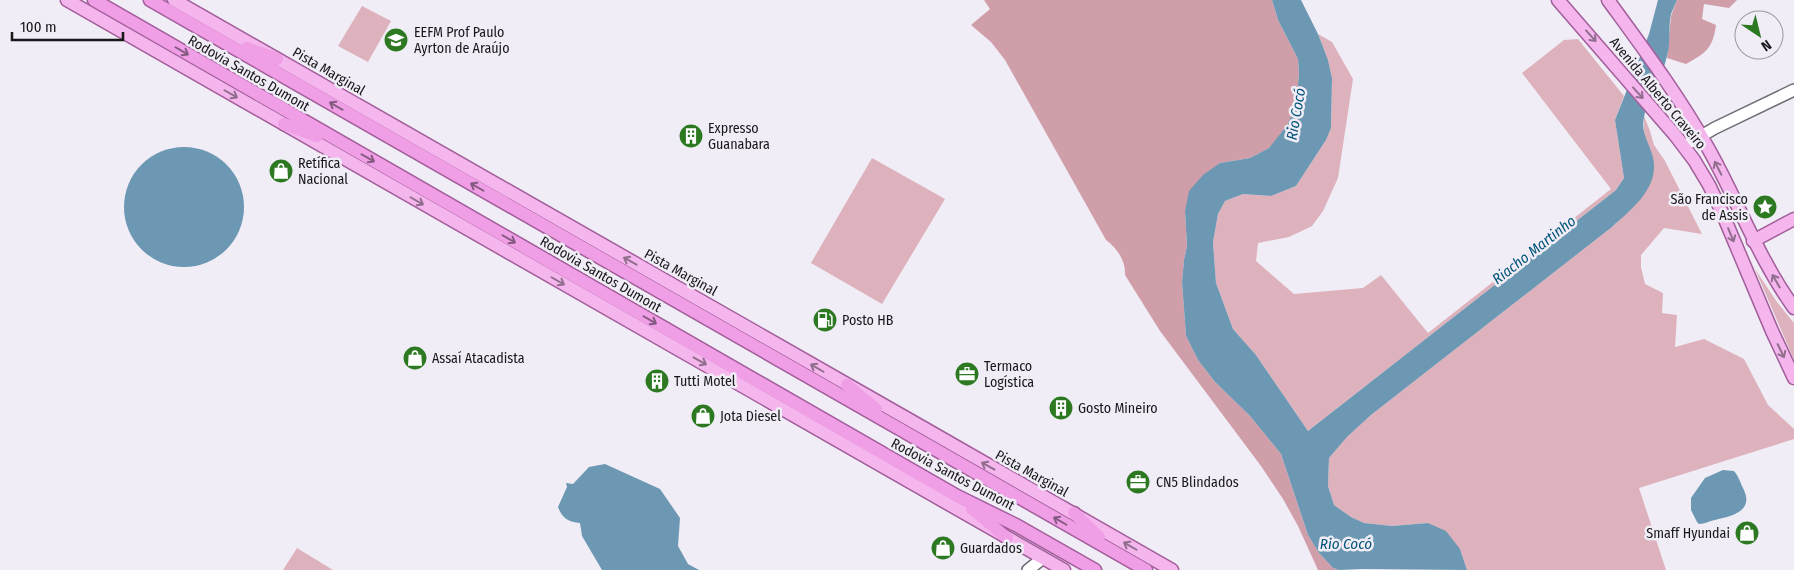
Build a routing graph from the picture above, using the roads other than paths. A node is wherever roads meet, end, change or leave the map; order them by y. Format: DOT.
graph roads {
  1 [pos="67,0"];
  2 [pos="94,0"];
  3 [pos="150,0"];
  4 [pos="174,0"];
  5 [pos="1558,0"];
  6 [pos="1608,0"];
  7 [pos="217,38"];
  8 [pos="277,60"];
  9 [pos="1794,90"];
  10 [pos="284,124"];
  11 [pos="1701,136"];
  12 [pos="1684,146"];
  13 [pos="347,147"];
  14 [pos="1794,219"];
  15 [pos="1754,241"];
  16 [pos="1794,308"];
  17 [pos="1794,378"];
  18 [pos="848,385"];
  19 [pos="914,437"];
  20 [pos="957,496"];
  21 [pos="1074,513"];
  22 [pos="1007,538"];
  23 [pos="1118,554"];
  24 [pos="1043,558"];
  25 [pos="1028,570"];
  26 [pos="1064,570"];
  27 [pos="1095,570"];
  28 [pos="1146,570"];
  29 [pos="1172,570"];
  1 -- 10 [label="main road, one-way"];
  2 -- 13 [label="highway, Rodovia Santos Dumont, one-way"];
  3 -- 7 [label="highway, Rodovia Santos Dumont"];
  4 -- 8 [label="main road, Pista Marginal"];
  5 -- 12 [label="main road, Avenida Alberto Craveiro, one-way"];
  6 -- 11 [label="main road, Avenida Alberto Craveiro"];
  7 -- 8 [label="highway"];
  19 -- 7 [label="highway, Rodovia Santos Dumont, one-way"];
  18 -- 8 [label="main road, Pista Marginal, one-way"];
  9 -- 11 [label="main road"];
  10 -- 13 [label="highway"];
  10 -- 22 [label="main road, one-way"];
  11 -- 12 [label="main road"];
  15 -- 11 [label="main road, Avenida Alberto Craveiro, one-way"];
  12 -- 17 [label="main road, Avenida Alberto Craveiro, one-way"];
  13 -- 20 [label="highway, Rodovia Santos Dumont, one-way"];
  14 -- 15 [label="main road"];
  16 -- 15 [label="main road, Avenida Alberto Craveiro, one-way"];
  18 -- 19 [label="highway"];
  21 -- 18 [label="main road, Pista Marginal, one-way"];
  23 -- 19 [label="highway, Rodovia Santos Dumont, one-way"];
  20 -- 22 [label="highway"];
  20 -- 27 [label="highway, Rodovia Santos Dumont"];
  21 -- 23 [label="highway"];
  29 -- 21 [label="main road, Pista Marginal, one-way"];
  22 -- 24 [label="main road"];
  23 -- 28 [label="highway, Rodovia Santos Dumont"];
  24 -- 25 [label="main road"];
  24 -- 26 [label="main road"];
}
